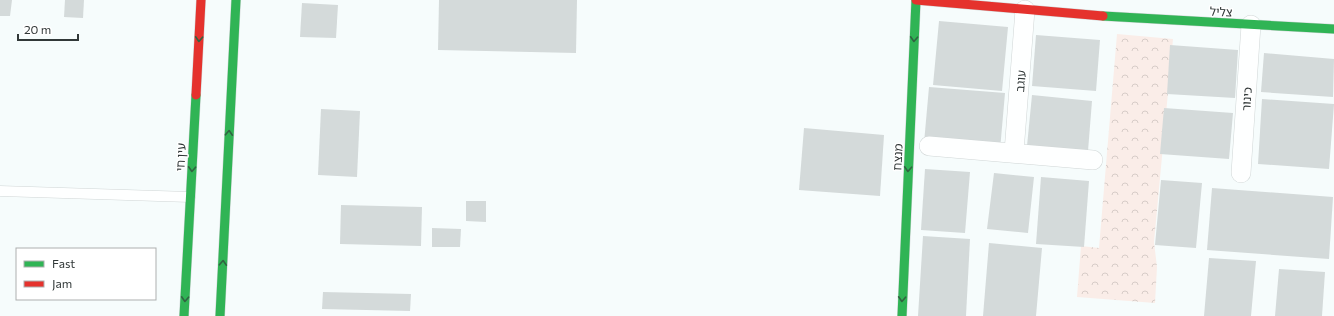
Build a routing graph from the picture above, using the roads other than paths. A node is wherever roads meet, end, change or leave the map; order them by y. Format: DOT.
graph roads {
  1 [pos="201,0"];
  2 [pos="236,0"];
  3 [pos="916,0"];
  4 [pos="1025,10"];
  5 [pos="1251,25"];
  6 [pos="1334,29"];
  7 [pos="929,146"];
  8 [pos="1014,152"];
  9 [pos="1093,160"];
  10 [pos="1241,173"];
  11 [pos="0,191"];
  12 [pos="190,197"];
  13 [pos="184,316"];
  14 [pos="220,316"];
  15 [pos="902,316"];
  1 -- 12 [label="street, עין חי, one-way"];
  14 -- 2 [label="street, one-way"];
  3 -- 4 [label="street, צליל"];
  3 -- 15 [label="street, מנצח, one-way"];
  4 -- 5 [label="street, צליל"];
  4 -- 8 [label="street, עוגב"];
  5 -- 6 [label="street, צליל"];
  5 -- 10 [label="street, כינור"];
  7 -- 8 [label="street"];
  8 -- 9 [label="street"];
  11 -- 12 [label="lane"];
  12 -- 13 [label="street, עין חי, one-way"];
}
